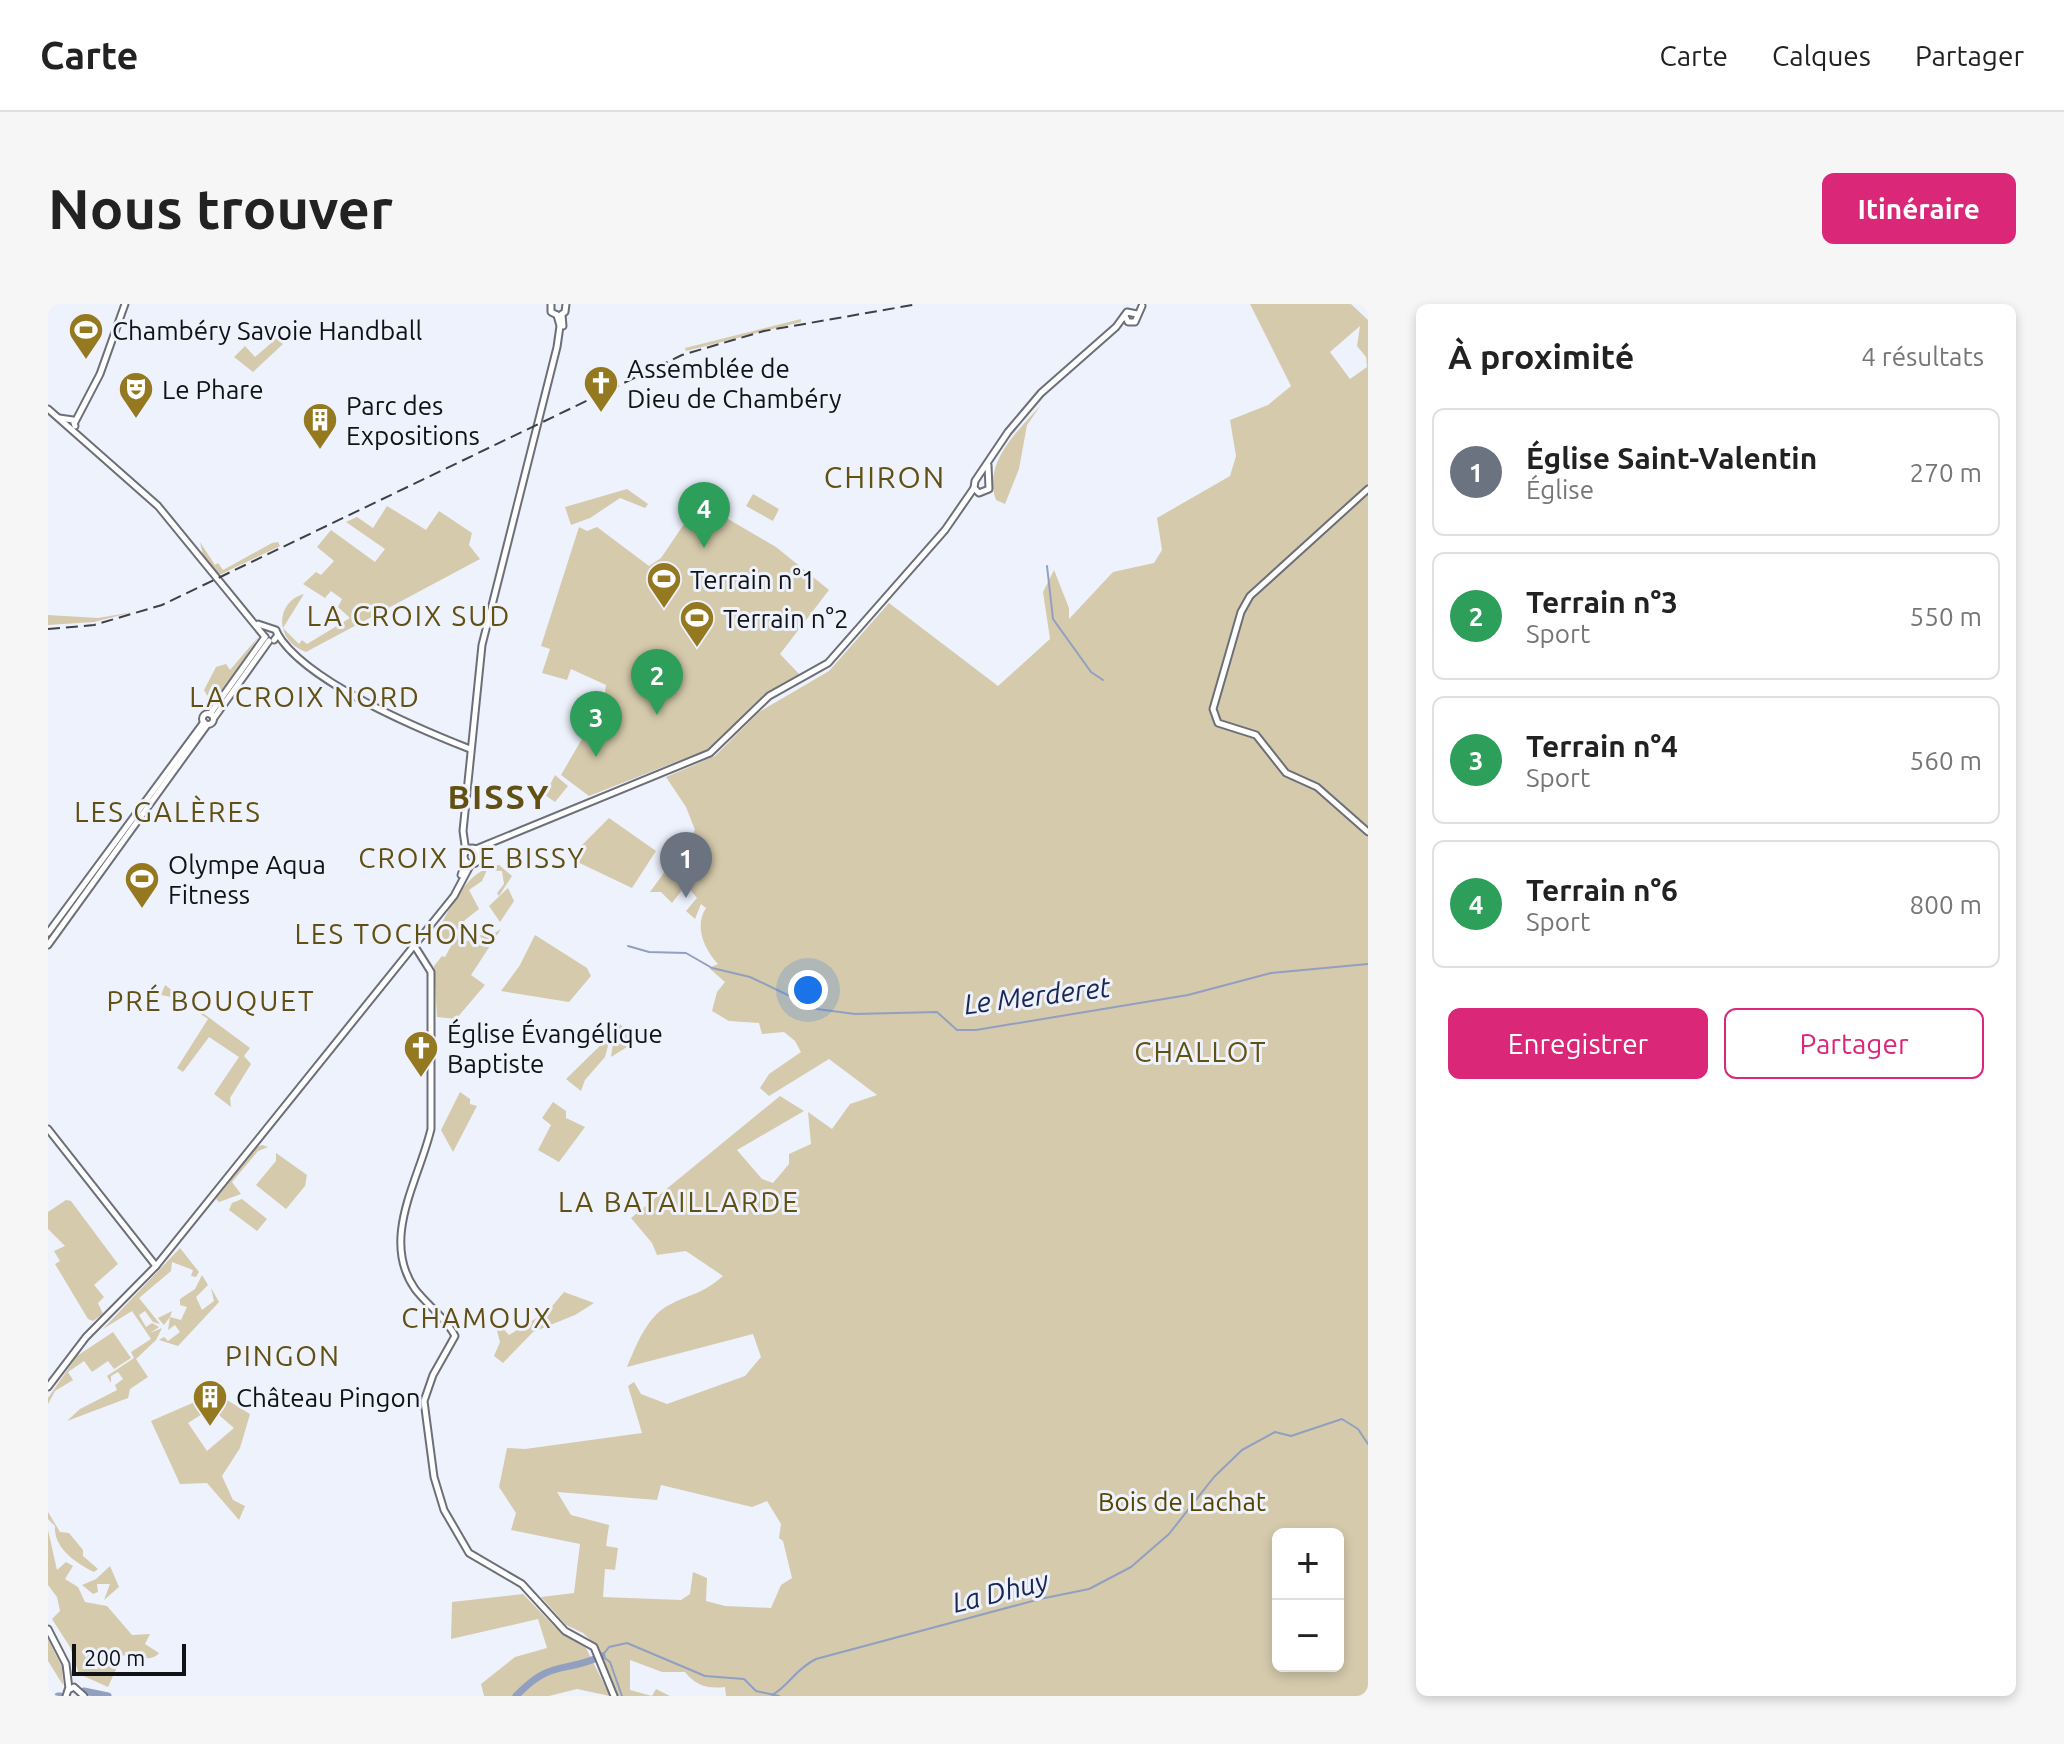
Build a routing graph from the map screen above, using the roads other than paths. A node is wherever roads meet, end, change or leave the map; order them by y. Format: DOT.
graph roads {
  1 [pos="125,304"];
  2 [pos="551,304"];
  3 [pos="566,304"];
  4 [pos="1144,305"];
  5 [pos="1135,312"];
  6 [pos="559,315"];
  7 [pos="1126,319"];
  8 [pos="560,327"];
  9 [pos="559,346"];
  10 [pos="553,361"];
  11 [pos="48,409"];
  12 [pos="71,424"];
  13 [pos="983,479"];
  14 [pos="974,488"];
  15 [pos="1368,489"];
  16 [pos="979,493"];
  17 [pos="964,500"];
  18 [pos="257,623"];
  19 [pos="270,628"];
  20 [pos="277,633"];
  21 [pos="268,638"];
  22 [pos="287,645"];
  23 [pos="206,723"];
  24 [pos="470,749"];
  25 [pos="1368,832"];
  26 [pos="473,851"];
  27 [pos="469,863"];
  28 [pos="48,933"];
  29 [pos="413,944"];
  30 [pos="48,945"];
  31 [pos="48,1129"];
  32 [pos="156,1266"];
  33 [pos="48,1387"];
  34 [pos="48,1629"];
  35 [pos="73,1693"];
  36 [pos="614,1696"];
  1 -- 12 [label="main road"];
  2 -- 6 [label="main road"];
  3 -- 6 [label="main road"];
  4 -- 5 [label="main road"];
  5 -- 7 [label="main road"];
  5 -- 7 [label="main road"];
  6 -- 8 [label="main road"];
  6 -- 9 [label="main road"];
  7 -- 13 [label="main road"];
  8 -- 9 [label="main road"];
  8 -- 10 [label="main road"];
  9 -- 10 [label="main road"];
  10 -- 24 [label="main road"];
  11 -- 12 [label="main road"];
  12 -- 18 [label="main road"];
  13 -- 14 [label="main road"];
  13 -- 16 [label="main road"];
  14 -- 16 [label="main road"];
  14 -- 17 [label="main road"];
  15 -- 25 [label="main road"];
  16 -- 17 [label="main road"];
  17 -- 26 [label="main road"];
  18 -- 19 [label="main road"];
  18 -- 21 [label="main road"];
  19 -- 20 [label="main road"];
  19 -- 21 [label="main road"];
  20 -- 21 [label="main road"];
  20 -- 22 [label="main road"];
  21 -- 22 [label="main road"];
  21 -- 23 [label="main road"];
  22 -- 24 [label="main road"];
  23 -- 28 [label="main road"];
  23 -- 30 [label="main road"];
  24 -- 26 [label="main road"];
  26 -- 27 [label="main road"];
  26 -- 27 [label="main road"];
  27 -- 29 [label="main road"];
  29 -- 32 [label="main road"];
  29 -- 36 [label="main road"];
  31 -- 32 [label="main road"];
  32 -- 33 [label="main road"];
  34 -- 35 [label="main road"];
}
